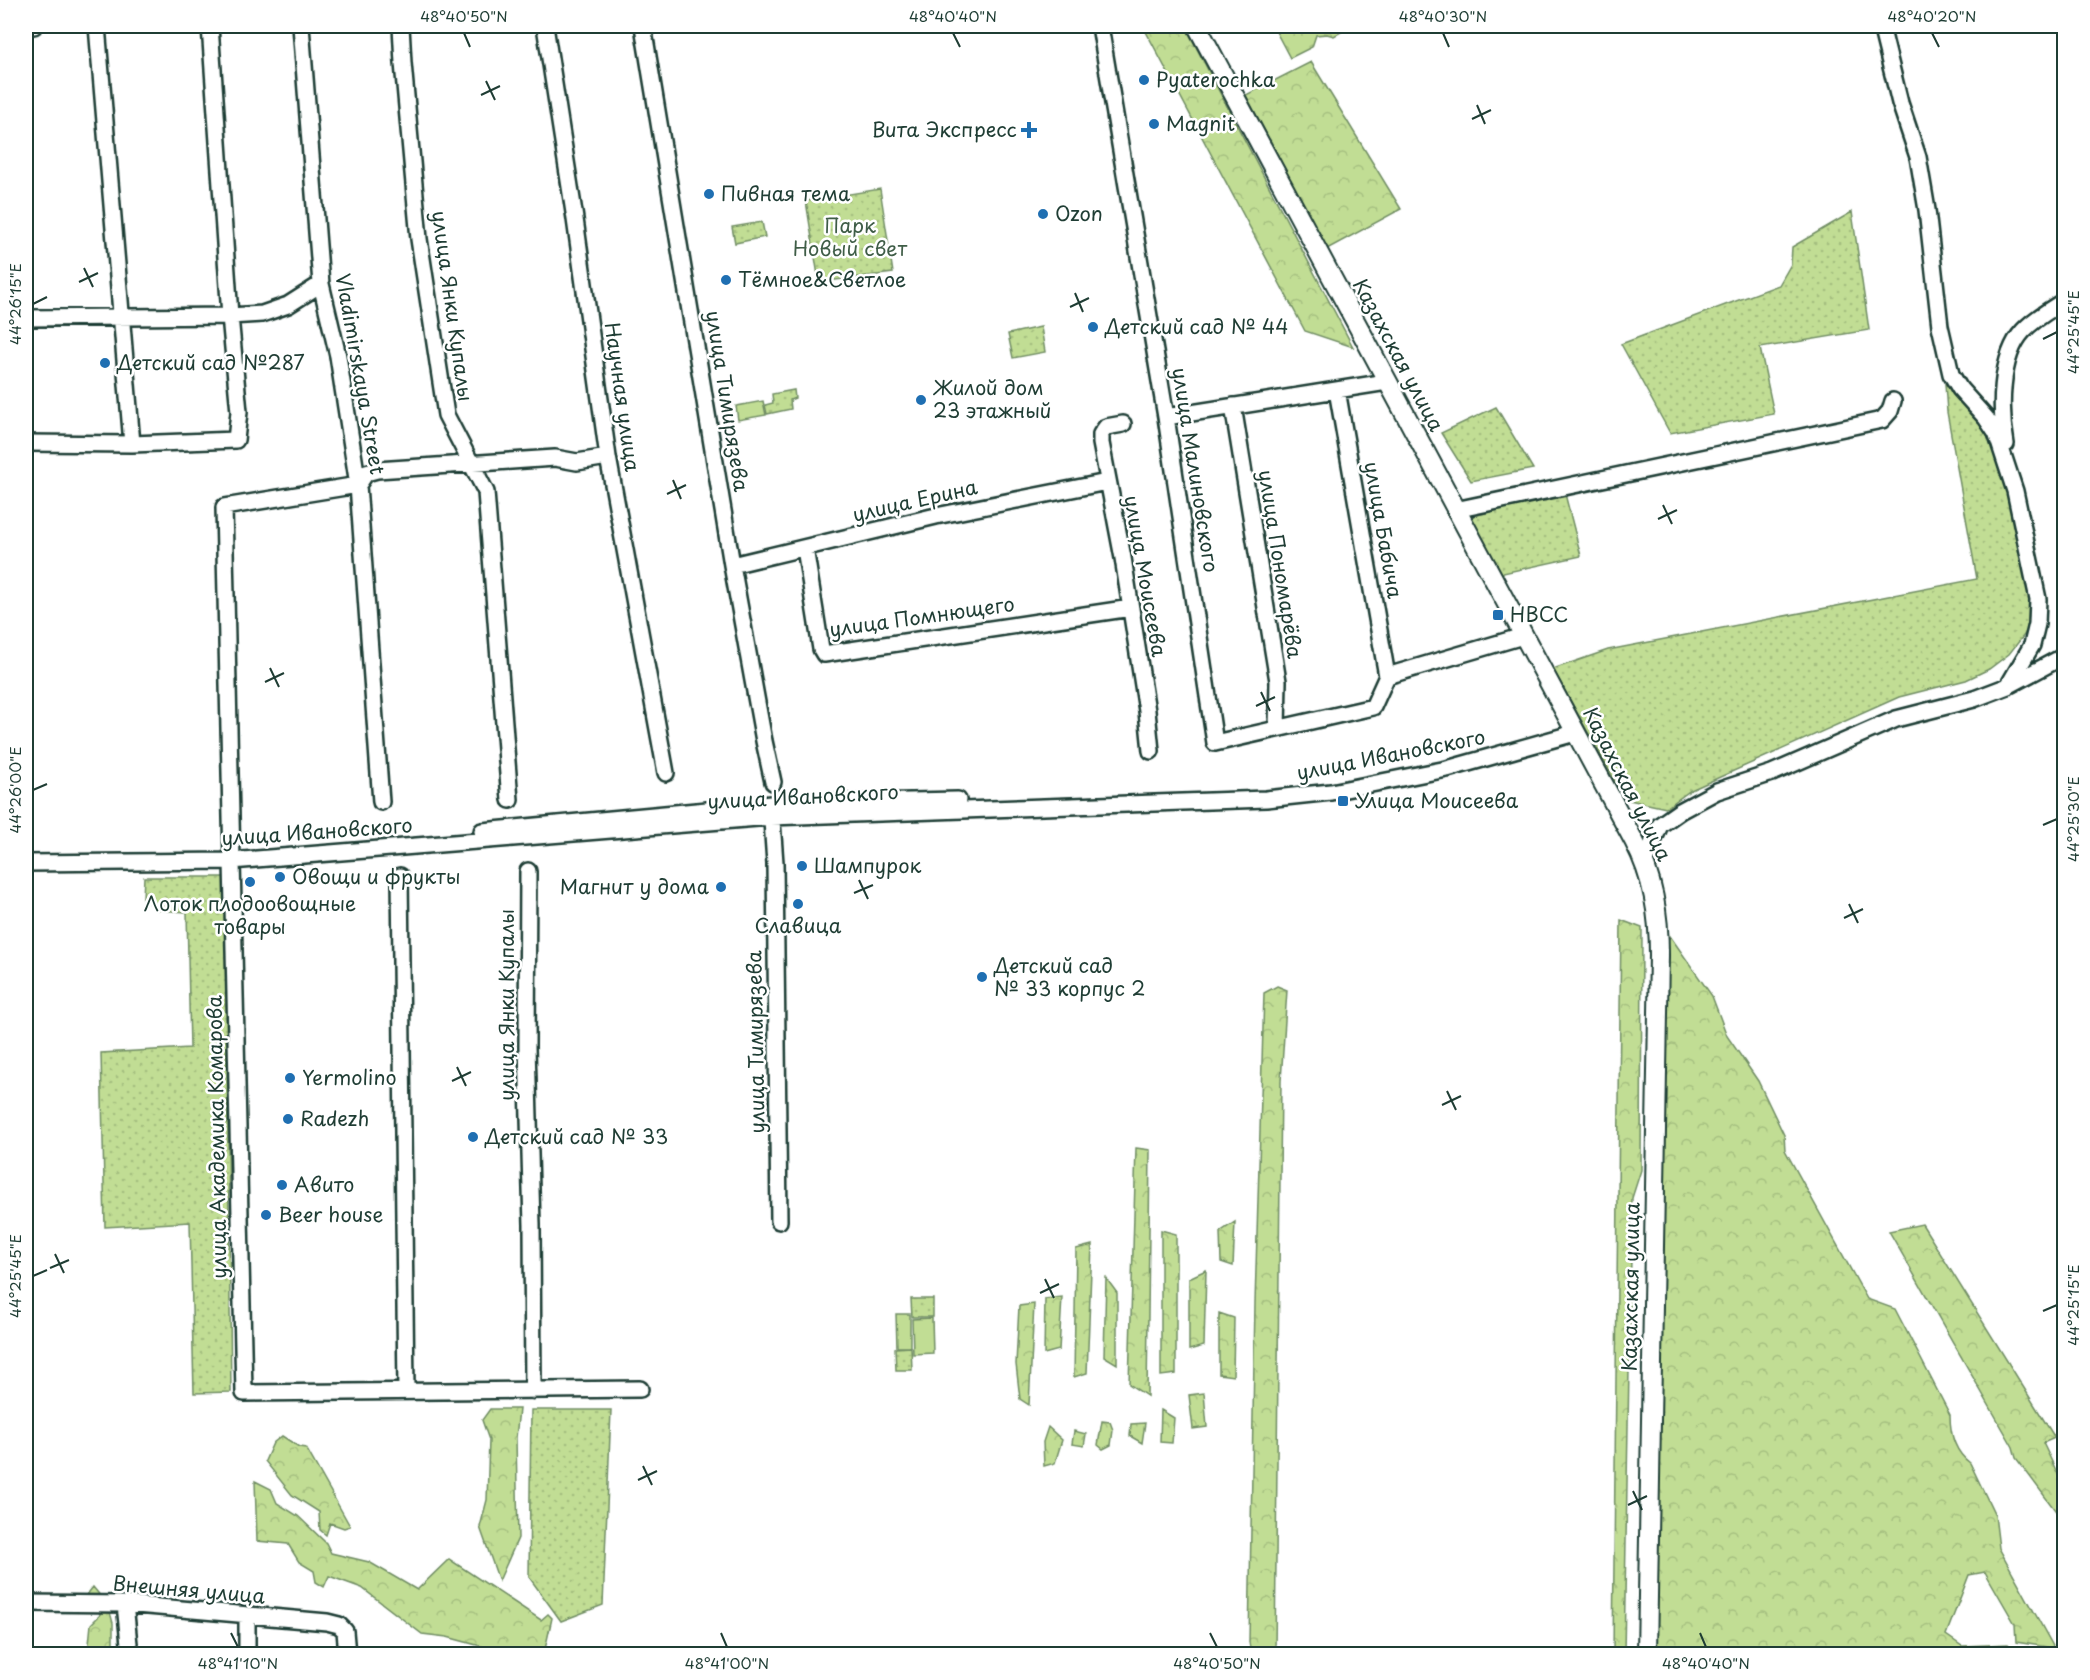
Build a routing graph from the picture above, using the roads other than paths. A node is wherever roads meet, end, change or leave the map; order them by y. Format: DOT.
graph roads {
  1 [pos="26,26"];
  2 [pos="34,26"];
  3 [pos="98,26"];
  4 [pos="210,26"];
  5 [pos="301,26"];
  6 [pos="401,26"];
  7 [pos="544,26"];
  8 [pos="643,26"];
  9 [pos="1101,26"];
  10 [pos="1197,26"];
  11 [pos="1881,26"];
  12 [pos="321,284"];
  13 [pos="2064,301"];
  14 [pos="230,316"];
  15 [pos="121,317"];
  16 [pos="26,318"];
  17 [pos="1387,382"];
  18 [pos="1337,390"];
  19 [pos="1893,401"];
  20 [pos="1233,406"];
  21 [pos="1166,417"];
  22 [pos="1123,424"];
  23 [pos="26,443"];
  24 [pos="132,444"];
  25 [pos="608,457"];
  26 [pos="471,462"];
  27 [pos="1107,482"];
  28 [pos="358,485"];
  29 [pos="2015,491"];
  30 [pos="1455,510"];
  31 [pos="805,548"];
  32 [pos="732,565"];
  33 [pos="1131,608"];
  34 [pos="1523,636"];
  35 [pos="2064,656"];
  36 [pos="1387,676"];
  37 [pos="2008,686"];
  38 [pos="1573,728"];
  39 [pos="1277,729"];
  40 [pos="1150,751"];
  41 [pos="666,773"];
  42 [pos="773,782"];
  43 [pos="510,800"];
  44 [pos="381,802"];
  45 [pos="771,811"];
  46 [pos="26,853"];
  47 [pos="231,858"];
  48 [pos="1645,861"];
  49 [pos="26,863"];
  50 [pos="528,871"];
  51 [pos="400,876"];
  52 [pos="779,1221"];
  53 [pos="640,1389"];
  54 [pos="406,1391"];
  55 [pos="533,1391"];
  56 [pos="26,1603"];
  57 [pos="125,1604"];
  58 [pos="247,1616"];
  59 [pos="130,1654"];
  60 [pos="247,1654"];
  61 [pos="347,1654"];
  62 [pos="1647,1654"];
  1 -- 2 [label="street"];
  3 -- 15 [label="street"];
  4 -- 14 [label="street"];
  5 -- 12 [label="street, Vladimirskaya Street"];
  6 -- 26 [label="street, улица Янки Купалы"];
  7 -- 25 [label="street, Научная улица"];
  8 -- 32 [label="street, улица Тимирязева"];
  9 -- 21 [label="street, улица Малиновского"];
  10 -- 17 [label="main road, Казахская улица"];
  11 -- 29 [label="street"];
  12 -- 14 [label="street"];
  12 -- 28 [label="street, Vladimirskaya Street"];
  13 -- 29 [label="street"];
  14 -- 15 [label="street"];
  14 -- 24 [label="street"];
  15 -- 16 [label="street"];
  15 -- 24 [label="street"];
  17 -- 18 [label="street"];
  17 -- 30 [label="main road, Казахская улица"];
  18 -- 20 [label="street"];
  18 -- 36 [label="street, улица Бабича"];
  19 -- 30 [label="street"];
  20 -- 21 [label="street"];
  20 -- 39 [label="street, улица Пономарёва"];
  21 -- 39 [label="street, улица Малиновского"];
  22 -- 27 [label="street, улица Моисеева"];
  23 -- 24 [label="street"];
  25 -- 26 [label="street"];
  25 -- 41 [label="street, Научная улица"];
  26 -- 28 [label="street"];
  26 -- 43 [label="street, улица Янки Купалы"];
  27 -- 31 [label="street, улица Ерина"];
  27 -- 33 [label="street, улица Моисеева"];
  28 -- 44 [label="street, Vladimirskaya Street"];
  28 -- 47 [label="street, улица Академика Комарова"];
  29 -- 37 [label="street"];
  30 -- 34 [label="main road, Казахская улица"];
  31 -- 32 [label="street, улица Ерина"];
  31 -- 33 [label="street, улица Помнющего"];
  32 -- 42 [label="street, улица Тимирязева"];
  33 -- 40 [label="street, улица Моисеева"];
  34 -- 36 [label="street"];
  34 -- 38 [label="main road, Казахская улица"];
  35 -- 37 [label="street"];
  36 -- 39 [label="street"];
  37 -- 48 [label="street"];
  38 -- 45 [label="street, улица Ивановского"];
  38 -- 48 [label="main road, Казахская улица"];
  45 -- 47 [label="street, улица Ивановского"];
  45 -- 52 [label="street, улица Тимирязева"];
  46 -- 47 [label="street, улица Ивановского"];
  47 -- 49 [label="street, улица Ивановского"];
  47 -- 54 [label="street, улица Академика Комарова"];
  48 -- 62 [label="main road, Казахская улица"];
  50 -- 55 [label="street, улица Янки Купалы"];
  51 -- 54 [label="street"];
  53 -- 55 [label="street"];
  54 -- 55 [label="street"];
  56 -- 57 [label="street, Внешняя улица"];
  57 -- 58 [label="street, Внешняя улица"];
  57 -- 59 [label="street"];
  58 -- 60 [label="street"];
  58 -- 61 [label="street, Внешняя улица"];
}
